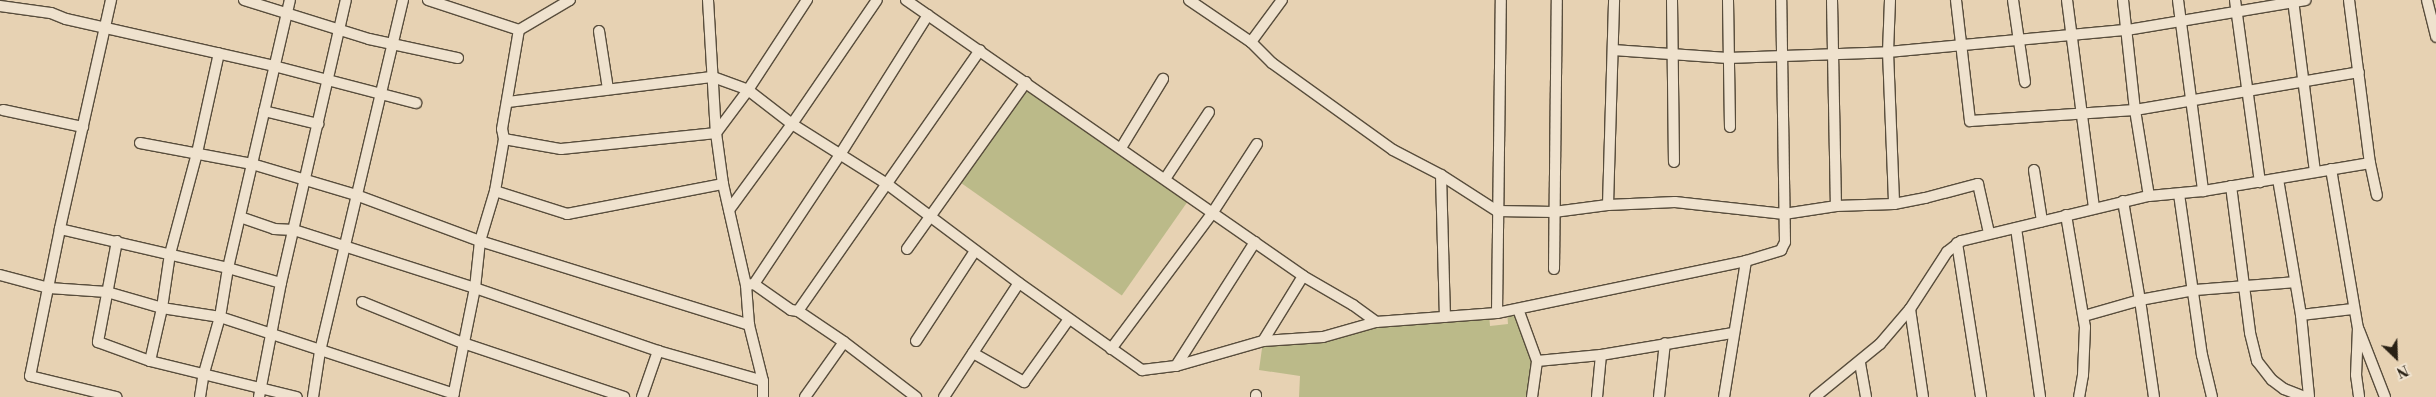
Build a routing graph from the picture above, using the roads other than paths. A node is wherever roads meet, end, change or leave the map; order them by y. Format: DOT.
graph roads {
  1 [pos="111,0"];
  2 [pos="244,0"];
  3 [pos="290,0"];
  4 [pos="346,0"];
  5 [pos="403,0"];
  6 [pos="428,0"];
  7 [pos="570,0"];
  8 [pos="708,0"];
  9 [pos="807,0"];
  10 [pos="877,0"];
  11 [pos="906,0"];
  12 [pos="1189,0"];
  13 [pos="1282,0"];
  14 [pos="1501,0"];
  15 [pos="1557,0"];
  16 [pos="1614,0"];
  17 [pos="1672,0"];
  18 [pos="1728,0"];
  19 [pos="1781,0"];
  20 [pos="1832,0"];
  21 [pos="1890,0"];
  22 [pos="1956,0"];
  23 [pos="2013,0"];
  24 [pos="2067,0"];
  25 [pos="2124,0"];
  26 [pos="2178,0"];
  27 [pos="2235,0"];
  28 [pos="2306,0"];
  29 [pos="2349,0"];
  30 [pos="2427,0"];
  31 [pos="2293,1"];
  32 [pos="0,6"];
  33 [pos="287,12"];
  34 [pos="2237,12"];
  35 [pos="928,15"];
  36 [pos="2181,22"];
  37 [pos="104,28"];
  38 [pos="340,29"];
  39 [pos="519,30"];
  40 [pos="2127,30"];
  41 [pos="599,31"];
  42 [pos="2072,36"];
  43 [pos="2436,37"];
  44 [pos="2019,40"];
  45 [pos="1251,42"];
  46 [pos="392,44"];
  47 [pos="1962,46"];
  48 [pos="980,50"];
  49 [pos="1613,50"];
  50 [pos="1888,52"];
  51 [pos="219,53"];
  52 [pos="1673,53"];
  53 [pos="1833,56"];
  54 [pos="458,58"];
  55 [pos="1728,58"];
  56 [pos="1781,58"];
  57 [pos="274,66"];
  58 [pos="2359,72"];
  59 [pos="713,77"];
  60 [pos="1163,79"];
  61 [pos="328,80"];
  62 [pos="1026,82"];
  63 [pos="2025,82"];
  64 [pos="2303,82"];
  65 [pos="608,89"];
  66 [pos="748,90"];
  67 [pos="2247,92"];
  68 [pos="381,95"];
  69 [pos="2192,101"];
  70 [pos="508,102"];
  71 [pos="416,103"];
  72 [pos="3,110"];
  73 [pos="2135,110"];
  74 [pos="264,111"];
  75 [pos="1209,112"];
  76 [pos="2080,114"];
  77 [pos="318,124"];
  78 [pos="792,124"];
  79 [pos="83,127"];
  80 [pos="1730,127"];
  81 [pos="716,133"];
  82 [pos="504,139"];
  83 [pos="140,142"];
  84 [pos="1257,144"];
  85 [pos="1121,148"];
  86 [pos="197,153"];
  87 [pos="841,153"];
  88 [pos="1674,162"];
  89 [pos="2370,163"];
  90 [pos="252,164"];
  91 [pos="2331,169"];
  92 [pos="2034,170"];
  93 [pos="2315,172"];
  94 [pos="1441,175"];
  95 [pos="1165,179"];
  96 [pos="2278,179"];
  97 [pos="306,181"];
  98 [pos="2260,182"];
  99 [pos="723,184"];
  100 [pos="887,184"];
  101 [pos="2231,186"];
  102 [pos="495,191"];
  103 [pos="2203,191"];
  104 [pos="2179,194"];
  105 [pos="356,195"];
  106 [pos="2377,195"];
  107 [pos="2149,196"];
  108 [pos="2123,201"];
  109 [pos="1894,204"];
  110 [pos="1608,205"];
  111 [pos="1836,206"];
  112 [pos="2094,208"];
  113 [pos="729,210"];
  114 [pos="1497,211"];
  115 [pos="1213,212"];
  116 [pos="1554,212"];
  117 [pos="1784,214"];
  118 [pos="2066,215"];
  119 [pos="240,217"];
  120 [pos="931,218"];
  121 [pos="2042,221"];
  122 [pos="2016,228"];
  123 [pos="60,229"];
  124 [pos="294,230"];
  125 [pos="1989,233"];
  126 [pos="117,241"];
  127 [pos="480,241"];
  128 [pos="1255,242"];
  129 [pos="1957,243"];
  130 [pos="344,247"];
  131 [pos="907,249"];
  132 [pos="975,251"];
  133 [pos="170,254"];
  134 [pos="1746,261"];
  135 [pos="228,268"];
  136 [pos="1554,270"];
  137 [pos="0,275"];
  138 [pos="1303,276"];
  139 [pos="2295,282"];
  140 [pos="1019,283"];
  141 [pos="282,284"];
  142 [pos="750,284"];
  143 [pos="2245,285"];
  144 [pos="49,288"];
  145 [pos="475,288"];
  146 [pos="2194,290"];
  147 [pos="107,292"];
  148 [pos="2140,300"];
  149 [pos="362,302"];
  150 [pos="162,308"];
  151 [pos="1518,309"];
  152 [pos="1910,309"];
  153 [pos="2353,309"];
  154 [pos="798,311"];
  155 [pos="1497,313"];
  156 [pos="2301,315"];
  157 [pos="2084,316"];
  158 [pos="220,317"];
  159 [pos="1445,317"];
  160 [pos="1069,320"];
  161 [pos="1376,322"];
  162 [pos="749,325"];
  163 [pos="2358,328"];
  164 [pos="1733,333"];
  165 [pos="272,335"];
  166 [pos="916,341"];
  167 [pos="1263,341"];
  168 [pos="844,342"];
  169 [pos="463,343"];
  170 [pos="1665,343"];
  171 [pos="1111,350"];
  172 [pos="320,351"];
  173 [pos="658,351"];
  174 [pos="974,353"];
  175 [pos="1601,355"];
  176 [pos="150,361"];
  177 [pos="1537,361"];
  178 [pos="1860,363"];
  179 [pos="1176,366"];
  180 [pos="204,373"];
  181 [pos="763,381"];
  182 [pos="261,392"];
  183 [pos="598,393"];
  184 [pos="454,396"];
  185 [pos="116,397"];
  186 [pos="200,397"];
  187 [pos="297,397"];
  188 [pos="313,397"];
  189 [pos="624,397"];
  190 [pos="642,397"];
  191 [pos="763,397"];
  192 [pos="805,397"];
  193 [pos="916,397"];
  194 [pos="944,397"];
  195 [pos="1532,397"];
  196 [pos="1597,397"];
  197 [pos="1659,397"];
  198 [pos="1724,397"];
  199 [pos="1815,397"];
  200 [pos="1866,397"];
  201 [pos="1923,397"];
  202 [pos="1981,397"];
  203 [pos="2040,397"];
  204 [pos="2079,397"];
  205 [pos="2154,397"];
  206 [pos="2212,397"];
  207 [pos="2307,397"];
  208 [pos="2359,397"];
  209 [pos="2385,397"];
  1 -- 37 [label="street"];
  2 -- 33 [label="street"];
  3 -- 33 [label="street"];
  4 -- 38 [label="street"];
  5 -- 46 [label="street"];
  6 -- 39 [label="street"];
  7 -- 39 [label="street"];
  8 -- 59 [label="street"];
  9 -- 66 [label="street"];
  10 -- 78 [label="street"];
  11 -- 35 [label="street"];
  12 -- 45 [label="street"];
  13 -- 45 [label="street"];
  14 -- 114 [label="street"];
  15 -- 116 [label="street"];
  16 -- 49 [label="street"];
  17 -- 52 [label="street"];
  18 -- 55 [label="street"];
  19 -- 56 [label="street"];
  20 -- 53 [label="street"];
  21 -- 50 [label="street"];
  22 -- 47 [label="street"];
  23 -- 44 [label="street"];
  24 -- 42 [label="street"];
  25 -- 40 [label="street"];
  26 -- 36 [label="street"];
  27 -- 34 [label="street"];
  28 -- 31 [label="street"];
  29 -- 58 [label="street"];
  30 -- 43 [label="street"];
  31 -- 34 [label="street"];
  31 -- 64 [label="street"];
  32 -- 37 [label="street"];
  33 -- 38 [label="street"];
  33 -- 57 [label="street"];
  34 -- 36 [label="street"];
  34 -- 67 [label="street"];
  35 -- 48 [label="street"];
  35 -- 87 [label="street"];
  36 -- 40 [label="street"];
  36 -- 69 [label="street"];
  37 -- 51 [label="street"];
  37 -- 79 [label="street"];
  38 -- 46 [label="street"];
  38 -- 61 [label="street"];
  39 -- 70 [label="street"];
  40 -- 42 [label="street"];
  40 -- 73 [label="street"];
  41 -- 65 [label="street"];
  42 -- 44 [label="street"];
  42 -- 76 [label="street"];
  44 -- 47 [label="street"];
  44 -- 63 [label="street"];
  45 -- 94 [label="street"];
  46 -- 54 [label="street"];
  46 -- 68 [label="street"];
  47 -- 50 [label="street"];
  47 -- 76 [label="street"];
  48 -- 62 [label="street"];
  48 -- 100 [label="street"];
  49 -- 52 [label="street"];
  49 -- 110 [label="street"];
  50 -- 53 [label="street"];
  50 -- 109 [label="street"];
  51 -- 57 [label="street"];
  51 -- 86 [label="street"];
  52 -- 55 [label="street"];
  52 -- 88 [label="street"];
  53 -- 56 [label="street"];
  53 -- 111 [label="street"];
  55 -- 56 [label="street"];
  55 -- 80 [label="street"];
  56 -- 117 [label="street"];
  57 -- 61 [label="street"];
  57 -- 74 [label="street"];
  58 -- 64 [label="street"];
  58 -- 89 [label="street"];
  59 -- 65 [label="street"];
  59 -- 66 [label="street"];
  59 -- 81 [label="street"];
  60 -- 85 [label="street"];
  61 -- 68 [label="street"];
  61 -- 77 [label="street"];
  62 -- 85 [label="street"];
  62 -- 120 [label="street"];
  64 -- 67 [label="street"];
  64 -- 93 [label="street"];
  65 -- 70 [label="street"];
  66 -- 78 [label="street"];
  66 -- 81 [label="street"];
  67 -- 69 [label="street"];
  67 -- 98 [label="street"];
  68 -- 71 [label="street"];
  68 -- 105 [label="street"];
  69 -- 73 [label="street"];
  69 -- 103 [label="street"];
  70 -- 82 [label="street"];
  72 -- 79 [label="street"];
  73 -- 76 [label="street"];
  73 -- 107 [label="street"];
  74 -- 77 [label="street"];
  74 -- 90 [label="street"];
  75 -- 95 [label="street"];
  76 -- 112 [label="street"];
  77 -- 97 [label="street"];
  78 -- 87 [label="street"];
  78 -- 113 [label="street"];
  79 -- 123 [label="street"];
  81 -- 82 [label="street"];
  81 -- 99 [label="street"];
  82 -- 102 [label="street"];
  83 -- 86 [label="street"];
  84 -- 115 [label="street"];
  85 -- 95 [label="street"];
  86 -- 90 [label="street"];
  86 -- 133 [label="street"];
  87 -- 100 [label="street"];
  87 -- 142 [label="street"];
  89 -- 91 [label="street"];
  89 -- 106 [label="street"];
  90 -- 97 [label="street"];
  90 -- 119 [label="street"];
  91 -- 93 [label="street"];
  91 -- 153 [label="street"];
  92 -- 121 [label="street"];
  93 -- 96 [label="street"];
  94 -- 114 [label="street"];
  94 -- 159 [label="street"];
  95 -- 115 [label="street"];
  96 -- 98 [label="street"];
  96 -- 139 [label="street"];
  97 -- 105 [label="street"];
  97 -- 124 [label="street"];
  98 -- 101 [label="street"];
  99 -- 102 [label="street"];
  99 -- 113 [label="street"];
  100 -- 120 [label="street"];
  100 -- 154 [label="street"];
  101 -- 103 [label="street"];
  101 -- 143 [label="street"];
  102 -- 127 [label="street"];
  103 -- 104 [label="street"];
  104 -- 107 [label="street"];
  104 -- 146 [label="street"];
  105 -- 127 [label="street"];
  105 -- 130 [label="street"];
  107 -- 108 [label="street"];
  108 -- 112 [label="street"];
  108 -- 148 [label="street"];
  109 -- 111 [label="street"];
  109 -- 125 [label="street"];
  110 -- 116 [label="street"];
  110 -- 117 [label="street"];
  111 -- 117 [label="street"];
  112 -- 118 [label="street"];
  113 -- 142 [label="street"];
  114 -- 116 [label="street"];
  114 -- 155 [label="street"];
  115 -- 128 [label="street"];
  115 -- 171 [label="street"];
  116 -- 136 [label="street"];
  117 -- 134 [label="street"];
  118 -- 121 [label="street"];
  118 -- 157 [label="street"];
  119 -- 124 [label="street"];
  119 -- 135 [label="street"];
  120 -- 131 [label="street"];
  120 -- 132 [label="street"];
  121 -- 122 [label="street"];
  122 -- 125 [label="street"];
  122 -- 203 [label="street"];
  123 -- 126 [label="street"];
  123 -- 144 [label="street"];
  124 -- 130 [label="street"];
  124 -- 141 [label="street"];
  125 -- 129 [label="street"];
  126 -- 133 [label="street"];
  126 -- 147 [label="street"];
  127 -- 145 [label="street"];
  127 -- 162 [label="street"];
  128 -- 138 [label="street"];
  128 -- 179 [label="street"];
  129 -- 152 [label="street"];
  129 -- 202 [label="street"];
  130 -- 145 [label="street"];
  130 -- 172 [label="street"];
  132 -- 140 [label="street"];
  132 -- 166 [label="street"];
  133 -- 135 [label="street"];
  133 -- 150 [label="street"];
  134 -- 151 [label="street"];
  134 -- 164 [label="street"];
  135 -- 141 [label="street"];
  135 -- 158 [label="street"];
  137 -- 144 [label="street"];
  138 -- 161 [label="street"];
  138 -- 167 [label="street"];
  139 -- 143 [label="street"];
  139 -- 156 [label="street"];
  140 -- 160 [label="street"];
  140 -- 174 [label="street"];
  141 -- 165 [label="street"];
  142 -- 154 [label="street"];
  142 -- 162 [label="street"];
  143 -- 146 [label="street"];
  143 -- 207 [label="street"];
  144 -- 147 [label="street"];
  144 -- 185 [label="street"];
  145 -- 169 [label="street"];
  145 -- 173 [label="street"];
  146 -- 148 [label="street"];
  146 -- 206 [label="street"];
  147 -- 150 [label="street"];
  147 -- 176 [label="street"];
  148 -- 157 [label="street"];
  148 -- 205 [label="street"];
  149 -- 169 [label="street"];
  150 -- 158 [label="street"];
  150 -- 176 [label="street"];
  151 -- 155 [label="street"];
  151 -- 177 [label="street"];
  152 -- 178 [label="street"];
  152 -- 201 [label="street"];
  153 -- 156 [label="street"];
  153 -- 163 [label="street"];
  154 -- 168 [label="street"];
  155 -- 159 [label="street"];
  156 -- 207 [label="street"];
  157 -- 204 [label="street"];
  158 -- 165 [label="street"];
  158 -- 180 [label="street"];
  159 -- 161 [label="street"];
  160 -- 171 [label="street"];
  160 -- 174 [label="street"];
  161 -- 167 [label="street"];
  162 -- 181 [label="street"];
  163 -- 208 [label="street"];
  163 -- 209 [label="street"];
  164 -- 170 [label="street"];
  164 -- 198 [label="street"];
  165 -- 172 [label="street"];
  165 -- 182 [label="street"];
  167 -- 179 [label="street"];
  168 -- 192 [label="street"];
  168 -- 193 [label="street"];
  169 -- 183 [label="street"];
  169 -- 184 [label="street"];
  170 -- 175 [label="street"];
  170 -- 197 [label="street"];
  171 -- 179 [label="street"];
  172 -- 184 [label="street"];
  172 -- 188 [label="street"];
  173 -- 181 [label="street"];
  173 -- 190 [label="street"];
  174 -- 194 [label="street"];
  175 -- 177 [label="street"];
  175 -- 196 [label="street"];
  176 -- 180 [label="street"];
  177 -- 195 [label="street"];
  178 -- 199 [label="street"];
  178 -- 200 [label="street"];
  180 -- 182 [label="street"];
  180 -- 186 [label="street"];
  181 -- 191 [label="street"];
  182 -- 187 [label="street"];
  183 -- 189 [label="street"];
}
